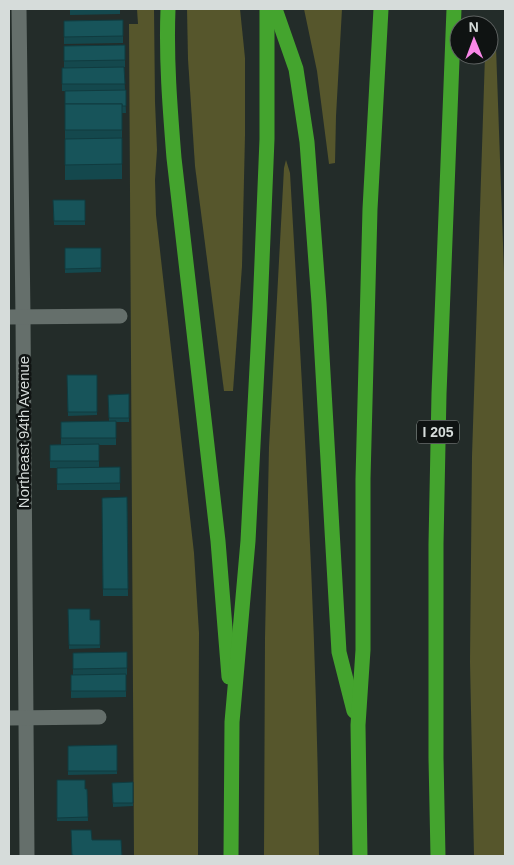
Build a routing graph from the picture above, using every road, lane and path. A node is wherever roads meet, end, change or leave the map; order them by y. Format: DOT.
graph roads {
  1 [pos="19,9"];
  2 [pos="168,9"];
  3 [pos="267,9"];
  4 [pos="275,9"];
  5 [pos="380,9"];
  6 [pos="454,9"];
  7 [pos="120,316"];
  8 [pos="16,317"];
  9 [pos="99,717"];
  10 [pos="9,718"];
  11 [pos="26,718"];
  12 [pos="232,722"];
  13 [pos="358,725"];
  14 [pos="26,856"];
  15 [pos="231,856"];
  16 [pos="360,856"];
  17 [pos="438,856"];
  1 -- 8 [label="street, Northeast 94th Avenue"];
  2 -- 12 [label="highway"];
  3 -- 12 [label="highway"];
  4 -- 13 [label="highway"];
  5 -- 13 [label="highway"];
  6 -- 17 [label="highway, I 205"];
  7 -- 8 [label="street"];
  8 -- 11 [label="street, Northeast 94th Avenue"];
  9 -- 11 [label="street"];
  10 -- 11 [label="street"];
  11 -- 14 [label="street, Northeast 94th Avenue"];
  12 -- 15 [label="highway"];
  13 -- 16 [label="highway"];
}
